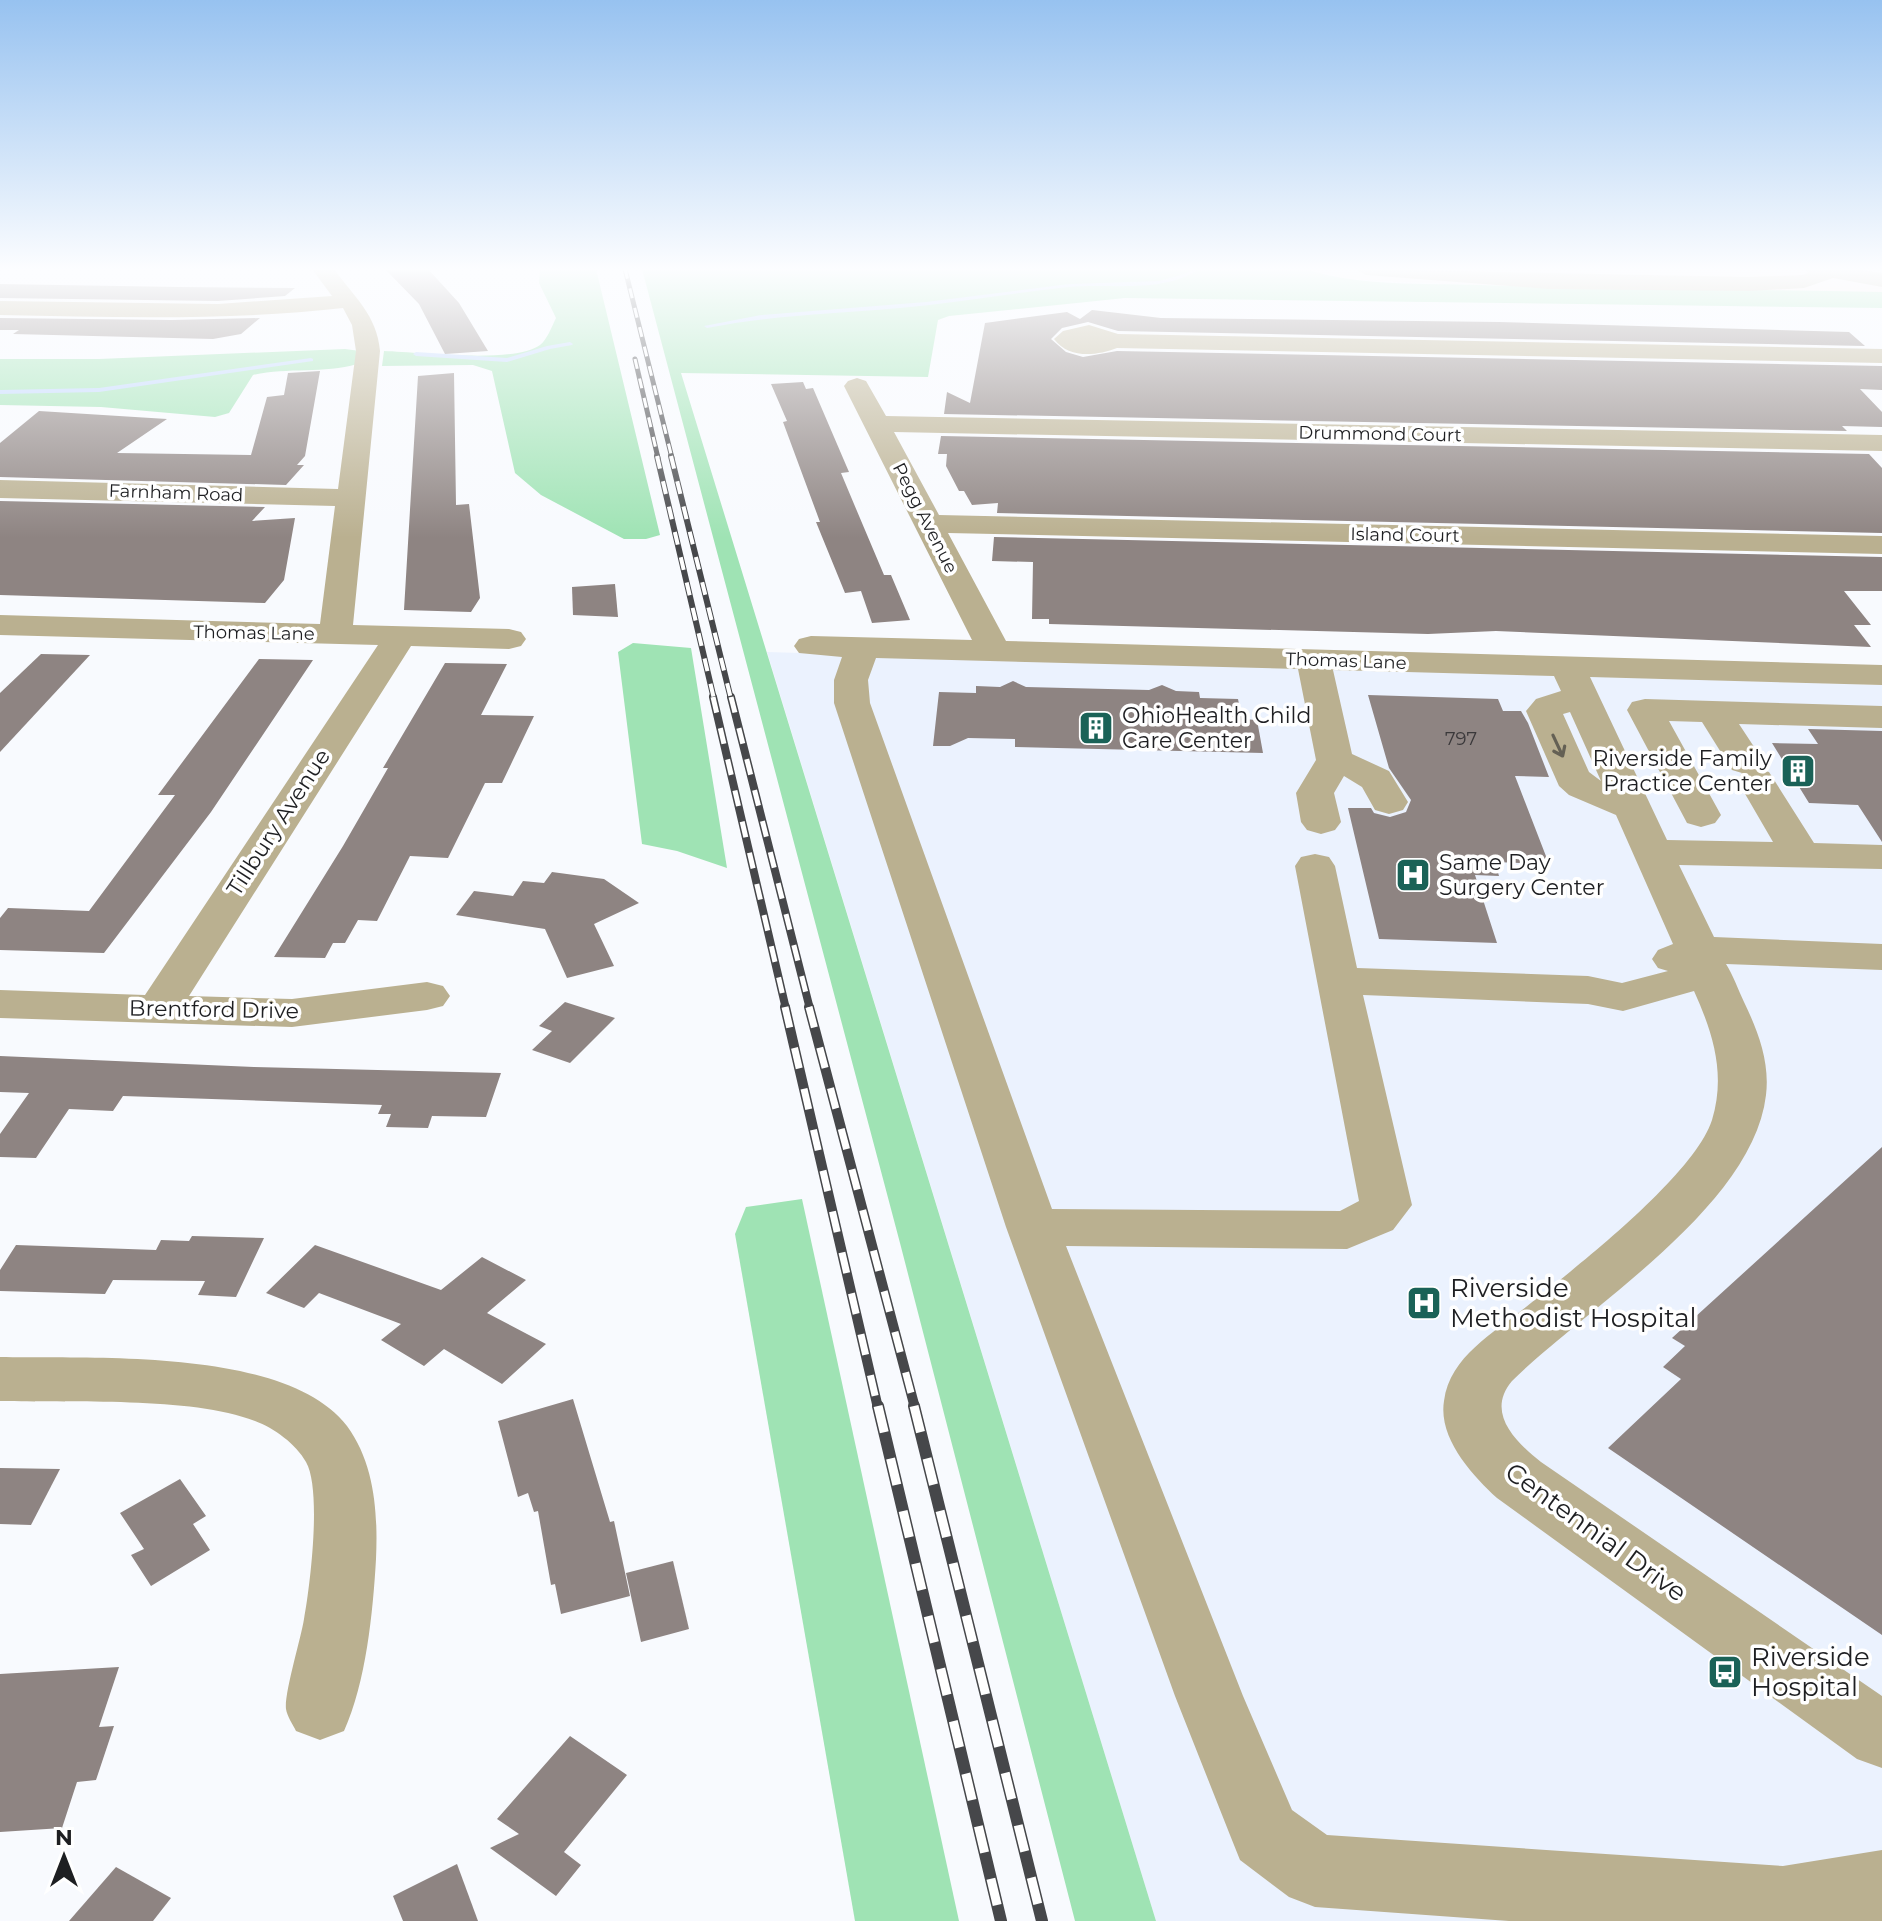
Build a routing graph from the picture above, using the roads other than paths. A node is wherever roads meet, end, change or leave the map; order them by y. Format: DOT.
graph roads {
  1 [pos="367,359"];
  2 [pos="857,386"];
  3 [pos="877,424"];
  4 [pos="1882,443"];
  5 [pos="0,489"];
  6 [pos="351,498"];
  7 [pos="928,524"];
  8 [pos="1882,545"];
  9 [pos="2,627"];
  10 [pos="335,635"];
  11 [pos="400,637"];
  12 [pos="509,639"];
  13 [pos="811,646"];
  14 [pos="862,648"];
  15 [pos="994,651"];
  16 [pos="1313,660"];
  17 [pos="1882,675"];
  18 [pos="1574,681"];
  19 [pos="1714,712"];
  20 [pos="1882,717"];
  21 [pos="1335,760"];
  22 [pos="1389,802"];
  23 [pos="1701,815"];
  24 [pos="1321,822"];
  25 [pos="1653,852"];
  26 [pos="1801,855"];
  27 [pos="1882,857"];
  28 [pos="1315,866"];
  29 [pos="1882,957"];
  30 [pos="1704,961"];
  31 [pos="1337,981"];
  32 [pos="427,996"];
  33 [pos="0,1004"];
  34 [pos="158,1009"];
  35 [pos="1032,1227"];
  36 [pos="0,1379"];
  37 [pos="320,1709"];
  38 [pos="1882,1736"];
  39 [pos="1882,1887"];
  1 -- 6 [label="street"];
  2 -- 3 [label="street, Pegg Avenue"];
  3 -- 4 [label="street, Drummond Court"];
  3 -- 7 [label="street, Pegg Avenue"];
  5 -- 6 [label="street, Farnham Road"];
  6 -- 10 [label="street"];
  7 -- 8 [label="street, Island Court"];
  7 -- 15 [label="street, Pegg Avenue"];
  9 -- 10 [label="street, Thomas Lane"];
  10 -- 11 [label="street, Thomas Lane"];
  11 -- 12 [label="street, Thomas Lane"];
  11 -- 34 [label="street, Tillbury Avenue"];
  13 -- 14 [label="street, Thomas Lane"];
  14 -- 15 [label="street, Thomas Lane"];
  14 -- 35 [label="street"];
  15 -- 16 [label="street, Thomas Lane"];
  16 -- 18 [label="street, Thomas Lane"];
  16 -- 21 [label="street"];
  17 -- 18 [label="street, Thomas Lane"];
  18 -- 25 [label="street, Centennial Drive"];
  19 -- 20 [label="street"];
  19 -- 23 [label="street"];
  19 -- 26 [label="street"];
  21 -- 22 [label="street"];
  21 -- 24 [label="street"];
  25 -- 26 [label="street"];
  25 -- 30 [label="street, Centennial Drive"];
  26 -- 27 [label="street"];
  28 -- 31 [label="street"];
  29 -- 30 [label="street"];
  30 -- 31 [label="street"];
  30 -- 38 [label="street, Centennial Drive"];
  31 -- 35 [label="street"];
  32 -- 34 [label="street, Brentford Drive"];
  33 -- 34 [label="street, Brentford Drive"];
  35 -- 39 [label="street"];
  36 -- 37 [label="street"];
}
